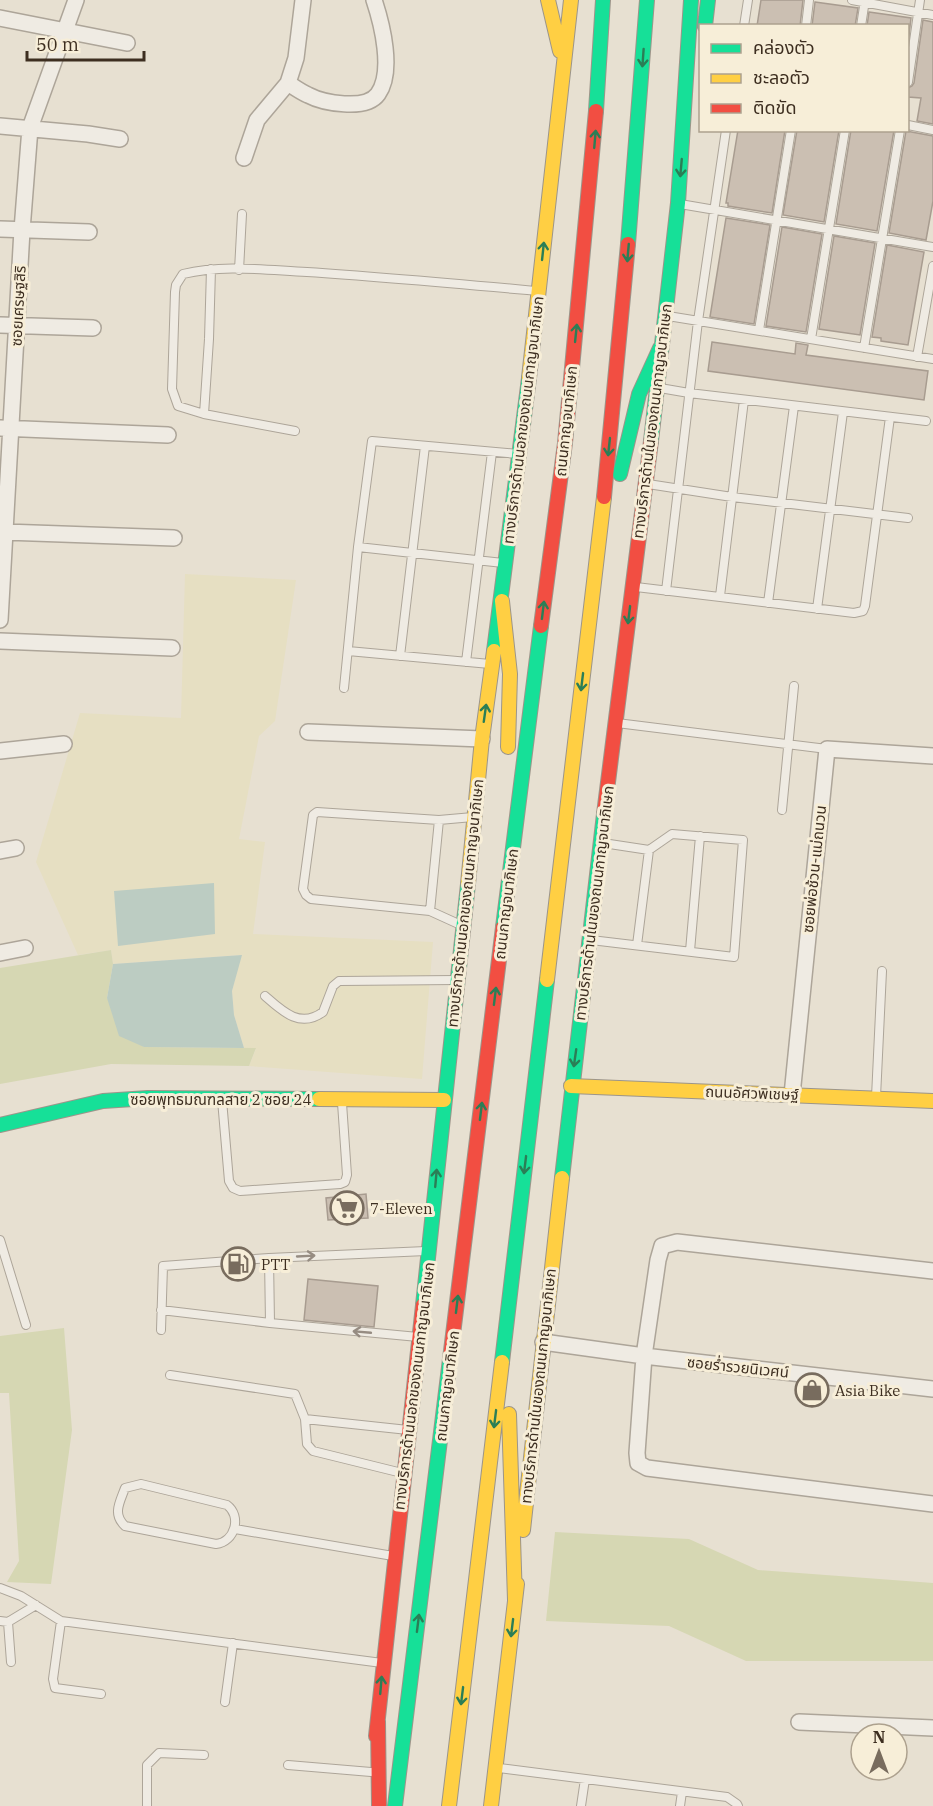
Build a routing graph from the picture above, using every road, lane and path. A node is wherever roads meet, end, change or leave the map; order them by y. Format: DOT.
graph roads {
  1 [pos="76,0"];
  2 [pos="303,0"];
  3 [pos="374,0"];
  4 [pos="548,0"];
  5 [pos="571,0"];
  6 [pos="603,0"];
  7 [pos="647,0"];
  8 [pos="692,0"];
  9 [pos="708,0"];
  10 [pos="748,0"];
  11 [pos="809,0"];
  12 [pos="852,0"];
  13 [pos="920,0"];
  14 [pos="865,1"];
  15 [pos="918,12"];
  16 [pos="933,15"];
  17 [pos="0,18"];
  18 [pos="705,24"];
  19 [pos="744,24"];
  20 [pos="806,24"];
  21 [pos="861,24"];
  22 [pos="65,31"];
  23 [pos="128,43"];
  24 [pos="699,59"];
  25 [pos="563,67"];
  26 [pos="909,75"];
  27 [pos="288,83"];
  28 [pos="686,110"];
  29 [pos="909,125"];
  30 [pos="0,126"];
  31 [pos="30,128"];
  32 [pos="933,130"];
  33 [pos="726,132"];
  34 [pos="791,132"];
  35 [pos="845,132"];
  36 [pos="900,132"];
  37 [pos="120,139"];
  38 [pos="244,158"];
  39 [pos="678,203"];
  40 [pos="714,208"];
  41 [pos="242,214"];
  42 [pos="776,219"];
  43 [pos="0,229"];
  44 [pos="829,229"];
  45 [pos="22,230"];
  46 [pos="89,232"];
  47 [pos="882,237"];
  48 [pos="933,246"];
  49 [pos="933,266"];
  50 [pos="211,269"];
  51 [pos="239,270"];
  52 [pos="538,291"];
  53 [pos="665,316"];
  54 [pos="698,321"];
  55 [pos="0,325"];
  56 [pos="16,326"];
  57 [pos="93,328"];
  58 [pos="759,330"];
  59 [pos="812,339"];
  60 [pos="660,348"];
  61 [pos="864,348"];
  62 [pos="917,357"];
  63 [pos="933,359"];
  64 [pos="656,387"];
  65 [pos="689,393"];
  66 [pos="744,400"];
  67 [pos="794,406"];
  68 [pos="843,412"];
  69 [pos="204,414"];
  70 [pos="890,417"];
  71 [pos="926,421"];
  72 [pos="5,428"];
  73 [pos="295,430"];
  74 [pos="168,435"];
  75 [pos="425,446"];
  76 [pos="492,452"];
  77 [pos="521,454"];
  78 [pos="646,483"];
  79 [pos="678,489"];
  80 [pos="732,496"];
  81 [pos="783,503"];
  82 [pos="831,509"];
  83 [pos="877,514"];
  84 [pos="908,518"];
  85 [pos="601,528"];
  86 [pos="5,532"];
  87 [pos="174,538"];
  88 [pos="358,547"];
  89 [pos="414,553"];
  90 [pos="478,560"];
  91 [pos="506,563"];
  92 [pos="632,586"];
  93 [pos="666,591"];
  94 [pos="720,596"];
  95 [pos="502,601"];
  96 [pos="768,603"];
  97 [pos="818,609"];
  98 [pos="0,620"];
  99 [pos="0,641"];
  100 [pos="172,648"];
  101 [pos="348,651"];
  102 [pos="400,656"];
  103 [pos="466,662"];
  104 [pos="492,665"];
  105 [pos="794,686"];
  106 [pos="344,688"];
  107 [pos="615,723"];
  108 [pos="308,732"];
  109 [pos="482,739"];
  110 [pos="64,744"];
  111 [pos="789,744"];
  112 [pos="826,749"];
  113 [pos="0,751"];
  114 [pos="933,756"];
  115 [pos="507,765"];
  116 [pos="508,785"];
  117 [pos="782,810"];
  118 [pos="517,814"];
  119 [pos="475,817"];
  120 [pos="439,820"];
  121 [pos="700,836"];
  122 [pos="600,843"];
  123 [pos="16,848"];
  124 [pos="649,850"];
  125 [pos="0,851"];
  126 [pos="430,911"];
  127 [pos="464,927"];
  128 [pos="590,940"];
  129 [pos="637,945"];
  130 [pos="25,948"];
  131 [pos="690,951"];
  132 [pos="0,953"];
  133 [pos="882,971"];
  134 [pos="457,980"];
  135 [pos="265,996"];
  136 [pos="571,1086"];
  137 [pos="792,1095"];
  138 [pos="221,1098"];
  139 [pos="342,1098"];
  140 [pos="876,1098"];
  141 [pos="444,1100"];
  142 [pos="933,1101"];
  143 [pos="0,1125"];
  144 [pos="0,1240"];
  145 [pos="430,1251"];
  146 [pos="269,1258"];
  147 [pos="933,1271"];
  148 [pos="161,1310"];
  149 [pos="507,1319"];
  150 [pos="270,1323"];
  151 [pos="26,1325"];
  152 [pos="161,1330"];
  153 [pos="420,1337"];
  154 [pos="543,1342"];
  155 [pos="644,1356"];
  156 [pos="170,1375"];
  157 [pos="933,1389"];
  158 [pos="305,1419"];
  159 [pos="408,1430"];
  160 [pos="404,1473"];
  161 [pos="933,1504"];
  162 [pos="235,1529"];
  163 [pos="394,1557"];
  164 [pos="0,1588"];
  165 [pos="515,1600"];
  166 [pos="36,1605"];
  167 [pos="61,1621"];
  168 [pos="4,1622"];
  169 [pos="233,1643"];
  170 [pos="11,1662"];
  171 [pos="384,1663"];
  172 [pos="101,1694"];
  173 [pos="225,1702"];
  174 [pos="378,1721"];
  175 [pos="799,1722"];
  176 [pos="933,1728"];
  177 [pos="204,1755"];
  178 [pos="288,1765"];
  179 [pos="495,1768"];
  180 [pos="371,1772"];
  181 [pos="585,1779"];
  182 [pos="682,1792"];
  183 [pos="147,1806"];
  184 [pos="367,1806"];
  185 [pos="379,1806"];
  186 [pos="395,1806"];
  187 [pos="449,1806"];
  188 [pos="491,1806"];
  189 [pos="580,1806"];
  190 [pos="681,1806"];
  191 [pos="738,1806"];
  1 -- 22 [label="street, ซอยเศรษฐสิริ"];
  2 -- 27 [label="street"];
  3 -- 27 [label="street"];
  4 -- 25 [label="main road"];
  5 -- 25 [label="main road, ทางบริการด้านนอกของถนนกาญจนาภิเษก"];
  118 -- 6 [label="main road, ถนนกาญจนาภิเษก, one-way"];
  7 -- 85 [label="main road, one-way"];
  8 -- 28 [label="main road, ทางบริการด้านในของถนนกาญจนาภิเษก"];
  9 -- 18 [label="main road"];
  10 -- 19 [label="lane"];
  11 -- 20 [label="lane"];
  12 -- 14 [label="lane"];
  13 -- 15 [label="lane"];
  14 -- 15 [label="lane"];
  14 -- 21 [label="lane"];
  15 -- 16 [label="lane"];
  15 -- 26 [label="lane"];
  17 -- 22 [label="street"];
  22 -- 23 [label="street"];
  22 -- 31 [label="street, ซอยเศรษฐสิริ"];
  24 -- 28 [label="main road"];
  52 -- 25 [label="main road, ทางบริการด้านนอกของถนนกาญจนาภิเษก, one-way"];
  27 -- 38 [label="street"];
  28 -- 39 [label="main road, ทางบริการด้านในของถนนกาญจนาภิเษก, one-way"];
  29 -- 32 [label="lane"];
  30 -- 31 [label="street"];
  31 -- 37 [label="street"];
  31 -- 45 [label="street, ซอยเศรษฐสิริ"];
  33 -- 40 [label="lane"];
  34 -- 42 [label="lane"];
  35 -- 44 [label="lane"];
  36 -- 47 [label="lane"];
  39 -- 40 [label="lane"];
  39 -- 53 [label="main road, ทางบริการด้านในของถนนกาญจนาภิเษก"];
  40 -- 42 [label="lane"];
  40 -- 54 [label="lane"];
  41 -- 51 [label="lane"];
  42 -- 44 [label="lane"];
  42 -- 58 [label="lane"];
  43 -- 45 [label="street"];
  44 -- 47 [label="lane"];
  44 -- 59 [label="lane"];
  45 -- 46 [label="street"];
  45 -- 56 [label="street, ซอยเศรษฐสิริ"];
  47 -- 48 [label="lane"];
  47 -- 61 [label="lane"];
  49 -- 62 [label="lane"];
  50 -- 51 [label="lane"];
  50 -- 69 [label="lane"];
  50 -- 69 [label="lane"];
  51 -- 52 [label="lane"];
  52 -- 77 [label="main road, ทางบริการด้านนอกของถนนกาญจนาภิเษก"];
  53 -- 54 [label="lane"];
  53 -- 60 [label="main road, ทางบริการด้านในของถนนกาญจนาภิเษก"];
  54 -- 58 [label="lane"];
  54 -- 65 [label="lane"];
  55 -- 56 [label="street"];
  56 -- 57 [label="street"];
  56 -- 72 [label="street, ซอยเศรษฐสิริ"];
  58 -- 59 [label="lane"];
  59 -- 61 [label="lane"];
  60 -- 64 [label="main road, ทางบริการด้านในของถนนกาญจนาภิเษก"];
  60 -- 85 [label="main road"];
  61 -- 62 [label="lane"];
  62 -- 63 [label="lane"];
  64 -- 65 [label="lane"];
  64 -- 78 [label="main road, ทางบริการด้านในของถนนกาญจนาภิเษก"];
  65 -- 66 [label="lane"];
  65 -- 79 [label="lane"];
  66 -- 67 [label="lane"];
  66 -- 80 [label="lane"];
  67 -- 68 [label="lane"];
  67 -- 81 [label="lane"];
  68 -- 70 [label="lane"];
  68 -- 82 [label="lane"];
  69 -- 73 [label="lane"];
  70 -- 71 [label="lane"];
  70 -- 83 [label="lane"];
  72 -- 74 [label="street"];
  72 -- 86 [label="street, ซอยเศรษฐสิริ"];
  75 -- 76 [label="lane"];
  75 -- 88 [label="lane"];
  75 -- 89 [label="lane"];
  76 -- 77 [label="lane"];
  76 -- 90 [label="lane"];
  77 -- 91 [label="main road, ทางบริการด้านนอกของถนนกาญจนาภิเษก"];
  78 -- 79 [label="lane"];
  78 -- 92 [label="main road, ทางบริการด้านในของถนนกาญจนาภิเษก"];
  79 -- 80 [label="lane"];
  79 -- 93 [label="lane"];
  80 -- 81 [label="lane"];
  80 -- 94 [label="lane"];
  81 -- 82 [label="lane"];
  81 -- 96 [label="lane"];
  82 -- 83 [label="lane"];
  82 -- 97 [label="lane"];
  83 -- 84 [label="lane"];
  83 -- 97 [label="lane"];
  85 -- 149 [label="main road, one-way"];
  86 -- 87 [label="street"];
  86 -- 98 [label="street, ซอยเศรษฐสิริ"];
  88 -- 89 [label="lane"];
  88 -- 101 [label="lane"];
  89 -- 90 [label="lane"];
  89 -- 102 [label="lane"];
  90 -- 91 [label="lane"];
  90 -- 103 [label="lane"];
  91 -- 95 [label="main road, ทางบริการด้านนอกของถนนกาญจนาภิเษก"];
  92 -- 93 [label="lane"];
  92 -- 107 [label="main road, ทางบริการด้านในของถนนกาญจนาภิเษก, one-way"];
  93 -- 94 [label="lane"];
  94 -- 96 [label="lane"];
  95 -- 104 [label="main road, ทางบริการด้านนอกของถนนกาญจนาภิเษก"];
  95 -- 115 [label="main road"];
  96 -- 97 [label="lane"];
  99 -- 100 [label="street"];
  101 -- 102 [label="lane"];
  101 -- 106 [label="lane"];
  102 -- 103 [label="lane"];
  103 -- 104 [label="lane"];
  109 -- 104 [label="main road, ทางบริการด้านนอกของถนนกาญจนาภิเษก, one-way"];
  105 -- 111 [label="lane"];
  107 -- 111 [label="lane"];
  107 -- 122 [label="main road, ทางบริการด้านในของถนนกาญจนาภิเษก"];
  108 -- 109 [label="street"];
  109 -- 119 [label="main road, ทางบริการด้านนอกของถนนกาญจนาภิเษก"];
  110 -- 113 [label="street"];
  111 -- 112 [label="lane"];
  111 -- 117 [label="lane"];
  112 -- 114 [label="street"];
  112 -- 137 [label="street, ซอยพ่อช้วน-แม่ถนวน"];
  116 -- 118 [label="main road"];
  186 -- 118 [label="main road, ถนนกาญจนาภิเษก, one-way"];
  119 -- 120 [label="lane"];
  119 -- 127 [label="main road, ทางบริการด้านนอกของถนนกาญจนาภิเษก"];
  120 -- 126 [label="lane"];
  120 -- 126 [label="lane"];
  121 -- 124 [label="lane"];
  121 -- 131 [label="lane"];
  121 -- 131 [label="lane"];
  122 -- 124 [label="lane"];
  122 -- 128 [label="main road, ทางบริการด้านในของถนนกาญจนาภิเษก"];
  123 -- 125 [label="street"];
  124 -- 129 [label="lane"];
  126 -- 127 [label="lane"];
  127 -- 134 [label="main road, ทางบริการด้านนอกของถนนกาญจนาภิเษก"];
  128 -- 129 [label="lane"];
  128 -- 136 [label="main road, ทางบริการด้านในของถนนกาญจนาภิเษก, one-way"];
  129 -- 131 [label="lane"];
  130 -- 132 [label="street"];
  133 -- 140 [label="lane"];
  134 -- 135 [label="lane"];
  134 -- 141 [label="main road, ทางบริการด้านนอกของถนนกาญจนาภิเษก"];
  136 -- 137 [label="main road, ถนนอัศวพิเชษฐ์"];
  136 -- 154 [label="main road, ทางบริการด้านในของถนนกาญจนาภิเษก"];
  137 -- 140 [label="main road, ถนนอัศวพิเชษฐ์"];
  138 -- 139 [label="main road, ซอยพุทธมณฑลสาย 2 ซอย 24"];
  138 -- 139 [label="lane"];
  138 -- 143 [label="main road, ซอยพุทธมณฑลสาย 2 ซอย 24"];
  139 -- 141 [label="main road, ซอยพุทธมณฑลสาย 2 ซอย 24"];
  140 -- 142 [label="main road, ถนนอัศวพิเชษฐ์"];
  145 -- 141 [label="main road, ทางบริการด้านนอกของถนนกาญจนาภิเษก, one-way"];
  144 -- 151 [label="lane"];
  146 -- 145 [label="lane, one-way"];
  145 -- 153 [label="main road, ทางบริการด้านนอกของถนนกาญจนาภิเษก"];
  146 -- 148 [label="lane"];
  146 -- 150 [label="lane"];
  147 -- 155 [label="street"];
  148 -- 150 [label="lane"];
  148 -- 152 [label="lane"];
  149 -- 165 [label="main road"];
  149 -- 187 [label="main road, one-way"];
  153 -- 150 [label="lane, one-way"];
  153 -- 159 [label="main road, ทางบริการด้านนอกของถนนกาญจนาภิเษก"];
  154 -- 155 [label="street, ซอยร่ำรวยนิเวศน์"];
  154 -- 165 [label="main road, ทางบริการด้านในของถนนกาญจนาภิเษก"];
  155 -- 157 [label="street, ซอยร่ำรวยนิเวศน์"];
  155 -- 161 [label="street"];
  156 -- 158 [label="lane"];
  158 -- 159 [label="lane"];
  158 -- 160 [label="lane"];
  159 -- 160 [label="main road, ทางบริการด้านนอกของถนนกาญจนาภิเษก"];
  160 -- 163 [label="main road, ทางบริการด้านนอกของถนนกาญจนาภิเษก"];
  162 -- 162 [label="lane"];
  162 -- 163 [label="lane"];
  163 -- 171 [label="main road, ทางบริการด้านนอกของถนนกาญจนาภิเษก"];
  164 -- 166 [label="lane"];
  165 -- 179 [label="main road, ทางบริการด้านในของถนนกาญจนาภิเษก, one-way"];
  166 -- 167 [label="lane"];
  166 -- 168 [label="lane"];
  167 -- 169 [label="lane"];
  167 -- 172 [label="lane"];
  168 -- 170 [label="lane"];
  169 -- 171 [label="lane"];
  169 -- 173 [label="lane"];
  174 -- 171 [label="main road, ทางบริการด้านนอกของถนนกาญจนาภิเษก, one-way"];
  174 -- 180 [label="main road, ทางบริการด้านนอกของถนนกาญจนาภิเษก"];
  174 -- 185 [label="main road"];
  175 -- 176 [label="street"];
  177 -- 183 [label="lane"];
  178 -- 180 [label="lane"];
  179 -- 181 [label="lane"];
  179 -- 188 [label="main road, ทางบริการด้านในของถนนกาญจนาภิเษก"];
  180 -- 184 [label="main road, ทางบริการด้านนอกของถนนกาญจนาภิเษก"];
  181 -- 182 [label="lane"];
  181 -- 189 [label="lane"];
  182 -- 190 [label="lane"];
  182 -- 191 [label="lane"];
}
